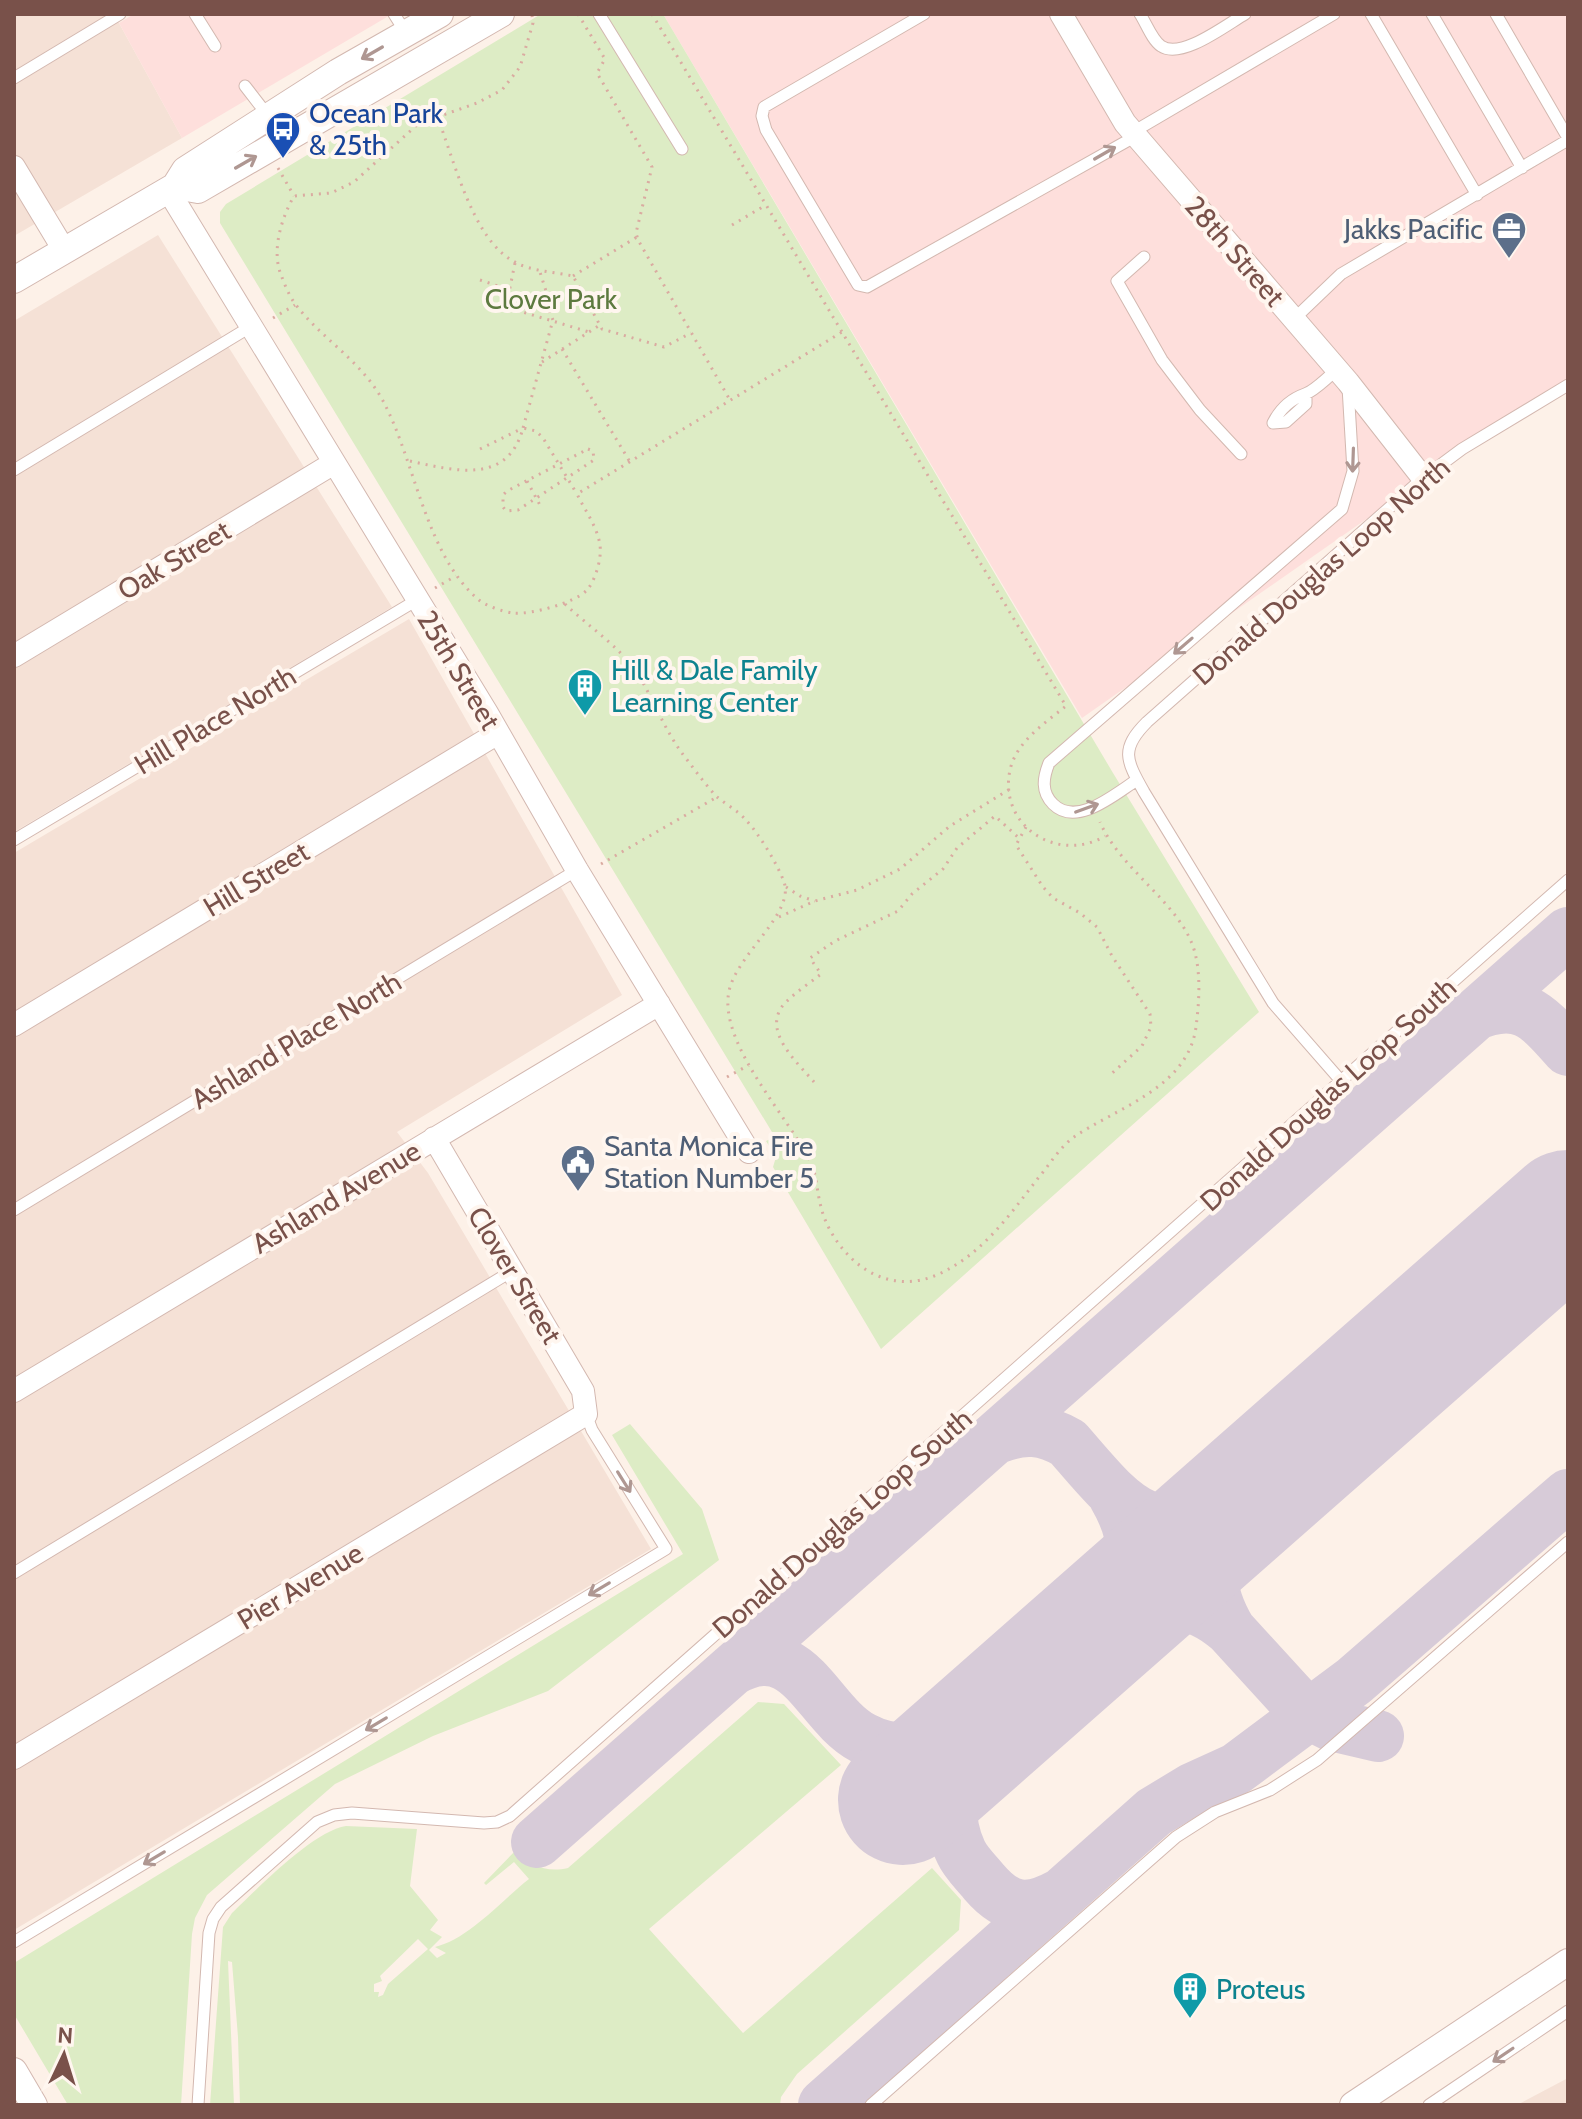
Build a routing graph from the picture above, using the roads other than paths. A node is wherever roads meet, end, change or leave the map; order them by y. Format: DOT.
graph roads {
  1 [pos="120,14"];
  2 [pos="195,14"];
  3 [pos="440,14"];
  4 [pos="501,14"];
  5 [pos="599,14"];
  6 [pos="924,14"];
  7 [pos="1061,14"];
  8 [pos="1140,14"];
  9 [pos="1245,14"];
  10 [pos="1334,14"];
  11 [pos="1371,14"];
  12 [pos="1432,14"];
  13 [pos="1496,14"];
  14 [pos="400,24"];
  15 [pos="215,46"];
  16 [pos="14,78"];
  17 [pos="245,86"];
  18 [pos="269,117"];
  19 [pos="1134,134"];
  20 [pos="1568,139"];
  21 [pos="682,149"];
  22 [pos="14,167"];
  23 [pos="1522,168"];
  24 [pos="172,188"];
  25 [pos="1477,195"];
  26 [pos="64,250"];
  27 [pos="1144,257"];
  28 [pos="14,280"];
  29 [pos="1294,319"];
  30 [pos="250,327"];
  31 [pos="1342,376"];
  32 [pos="1568,385"];
  33 [pos="1306,394"];
  34 [pos="1241,454"];
  35 [pos="334,463"];
  36 [pos="14,470"];
  37 [pos="1423,478"];
  38 [pos="426,594"];
  39 [pos="14,656"];
  40 [pos="498,733"];
  41 [pos="1137,780"];
  42 [pos="14,840"];
  43 [pos="577,870"];
  44 [pos="1568,880"];
  45 [pos="659,1004"];
  46 [pos="14,1025"];
  47 [pos="1342,1082"];
  48 [pos="434,1138"];
  49 [pos="749,1152"];
  50 [pos="14,1210"];
  51 [pos="512,1271"];
  52 [pos="14,1391"];
  53 [pos="586,1414"];
  54 [pos="1568,1542"];
  55 [pos="14,1573"];
  56 [pos="14,1758"];
  57 [pos="14,1942"];
  58 [pos="1568,1962"];
  59 [pos="1568,2011"];
  60 [pos="14,2071"];
  61 [pos="14,2097"];
  62 [pos="19,2105"];
  63 [pos="34,2105"];
  64 [pos="198,2105"];
  65 [pos="871,2105"];
  66 [pos="1353,2105"];
  67 [pos="1429,2105"];
  1 -- 16 [label="lane"];
  2 -- 15 [label="lane"];
  3 -- 14 [label="street"];
  24 -- 4 [label="street, one-way"];
  5 -- 21 [label="lane"];
  6 -- 19 [label="lane, one-way"];
  7 -- 19 [label="street, 28th Street"];
  8 -- 9 [label="lane"];
  10 -- 19 [label="lane"];
  11 -- 25 [label="lane"];
  12 -- 23 [label="lane"];
  13 -- 20 [label="lane"];
  14 -- 18 [label="street, one-way"];
  17 -- 18 [label="lane"];
  18 -- 24 [label="street"];
  19 -- 29 [label="street, 28th Street"];
  20 -- 23 [label="lane"];
  22 -- 26 [label="street"];
  23 -- 25 [label="lane"];
  24 -- 26 [label="street"];
  24 -- 30 [label="street, 25th Street"];
  25 -- 29 [label="lane"];
  26 -- 28 [label="street"];
  27 -- 34 [label="lane"];
  29 -- 31 [label="street, 28th Street"];
  30 -- 35 [label="street, 25th Street"];
  30 -- 36 [label="lane"];
  31 -- 33 [label="lane"];
  31 -- 37 [label="street, 28th Street"];
  31 -- 41 [label="lane, one-way"];
  32 -- 37 [label="lane, Donald Douglas Loop North"];
  35 -- 38 [label="street, 25th Street"];
  35 -- 39 [label="street, Oak Street"];
  37 -- 41 [label="lane, Donald Douglas Loop North"];
  38 -- 40 [label="street, 25th Street"];
  38 -- 42 [label="lane, Hill Place North"];
  40 -- 43 [label="street, 25th Street"];
  40 -- 46 [label="street, Hill Street"];
  41 -- 47 [label="lane, Donald Douglas Loop North"];
  43 -- 45 [label="street, 25th Street"];
  43 -- 50 [label="lane, Ashland Place North"];
  44 -- 47 [label="lane, Donald Douglas Loop South"];
  45 -- 48 [label="street, Ashland Avenue"];
  45 -- 49 [label="street, 25th Street"];
  47 -- 64 [label="lane, Donald Douglas Loop South"];
  48 -- 51 [label="street, Clover Street"];
  48 -- 52 [label="street, Ashland Avenue"];
  51 -- 53 [label="street, Clover Street"];
  51 -- 55 [label="lane"];
  53 -- 56 [label="street, Pier Avenue"];
  53 -- 57 [label="lane, one-way"];
  54 -- 65 [label="lane"];
  58 -- 66 [label="street"];
  59 -- 67 [label="lane, one-way"];
  60 -- 63 [label="street"];
  61 -- 62 [label="street"];
}
